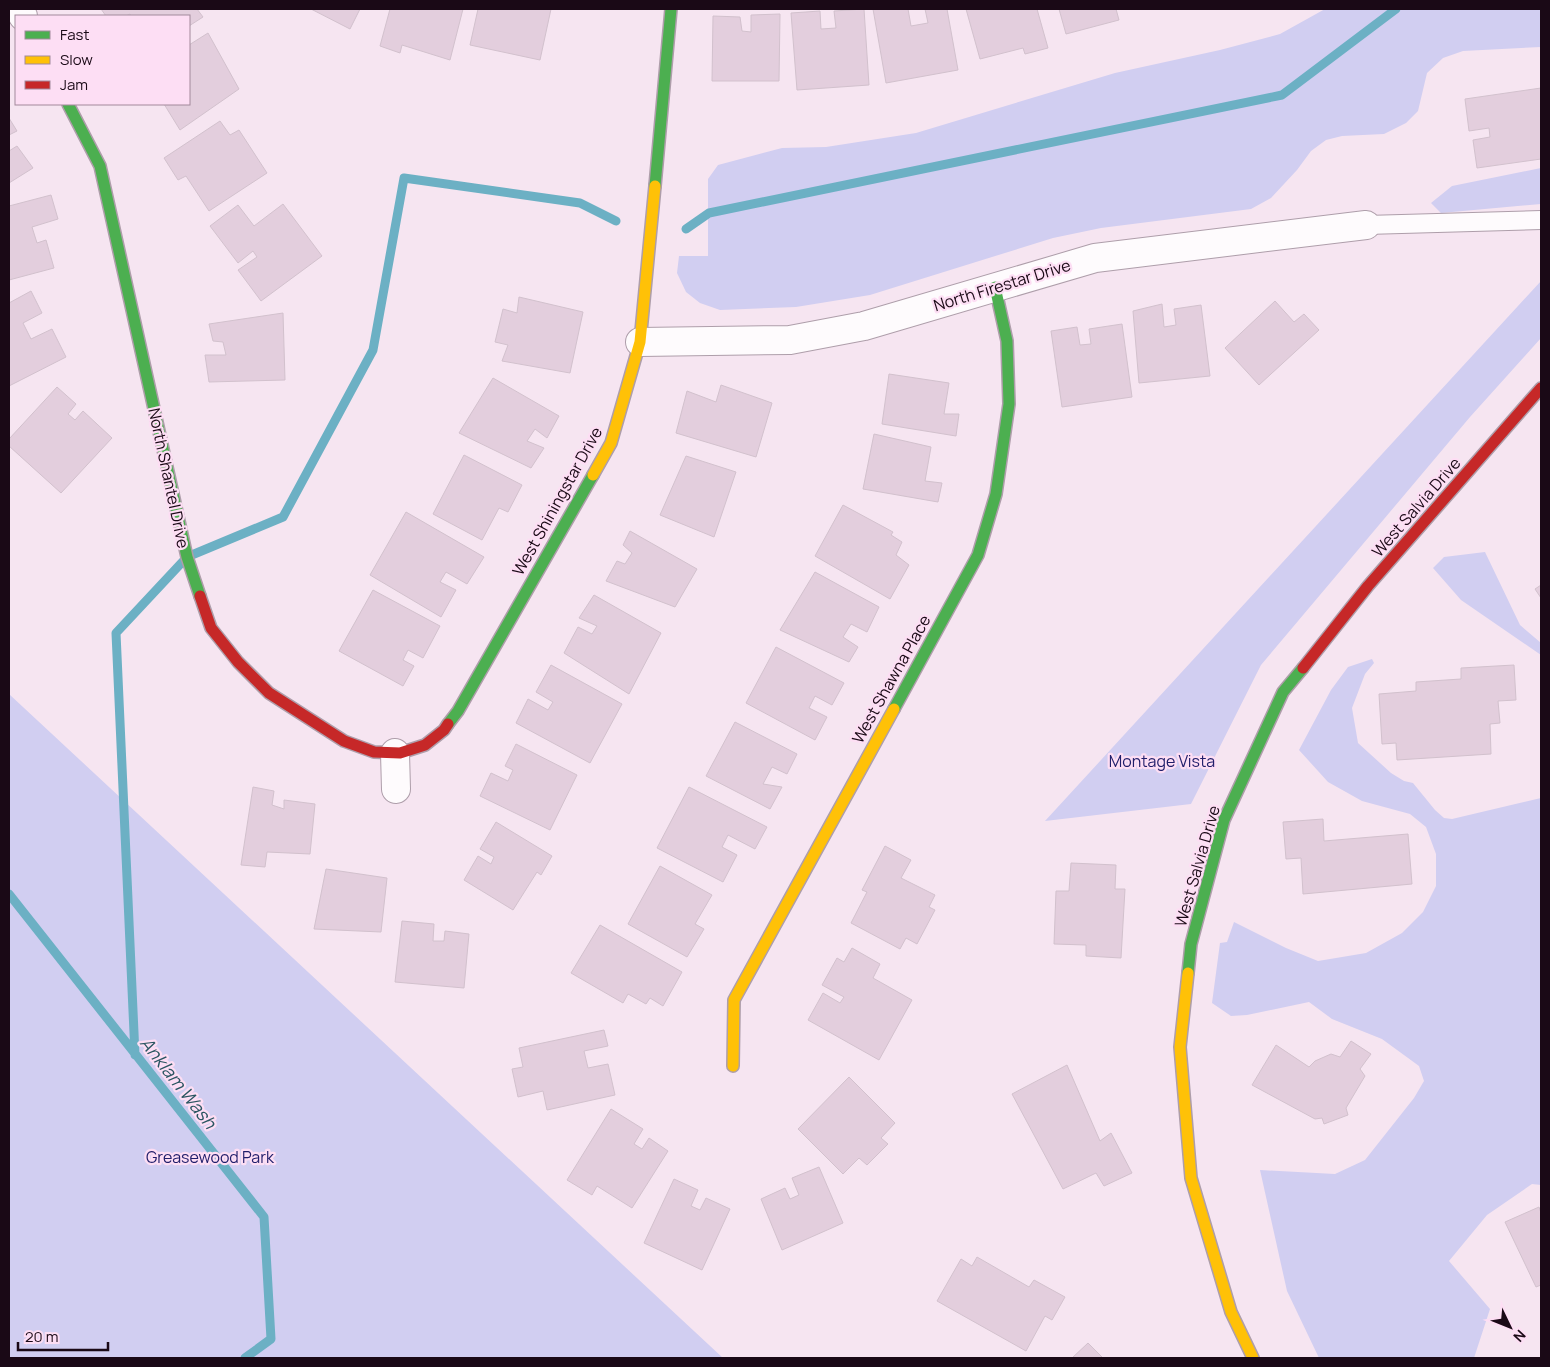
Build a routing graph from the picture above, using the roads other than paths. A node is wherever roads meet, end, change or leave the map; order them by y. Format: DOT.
graph roads {
  1 [pos="671,9"];
  2 [pos="69,105"];
  3 [pos="1541,220"];
  4 [pos="1366,225"];
  5 [pos="995,287"];
  6 [pos="640,342"];
  7 [pos="1541,388"];
  8 [pos="397,753"];
  9 [pos="396,789"];
  10 [pos="733,1066"];
  11 [pos="1253,1358"];
  1 -- 6 [label="street, West Shiningstar Drive"];
  2 -- 8 [label="street, North Shantel Drive"];
  3 -- 4 [label="lane"];
  4 -- 5 [label="street, North Firestar Drive"];
  5 -- 6 [label="street, North Firestar Drive"];
  5 -- 10 [label="street, West Shawna Place"];
  6 -- 8 [label="street, West Shiningstar Drive"];
  7 -- 11 [label="street, West Salvia Drive"];
  8 -- 9 [label="street"];
}
